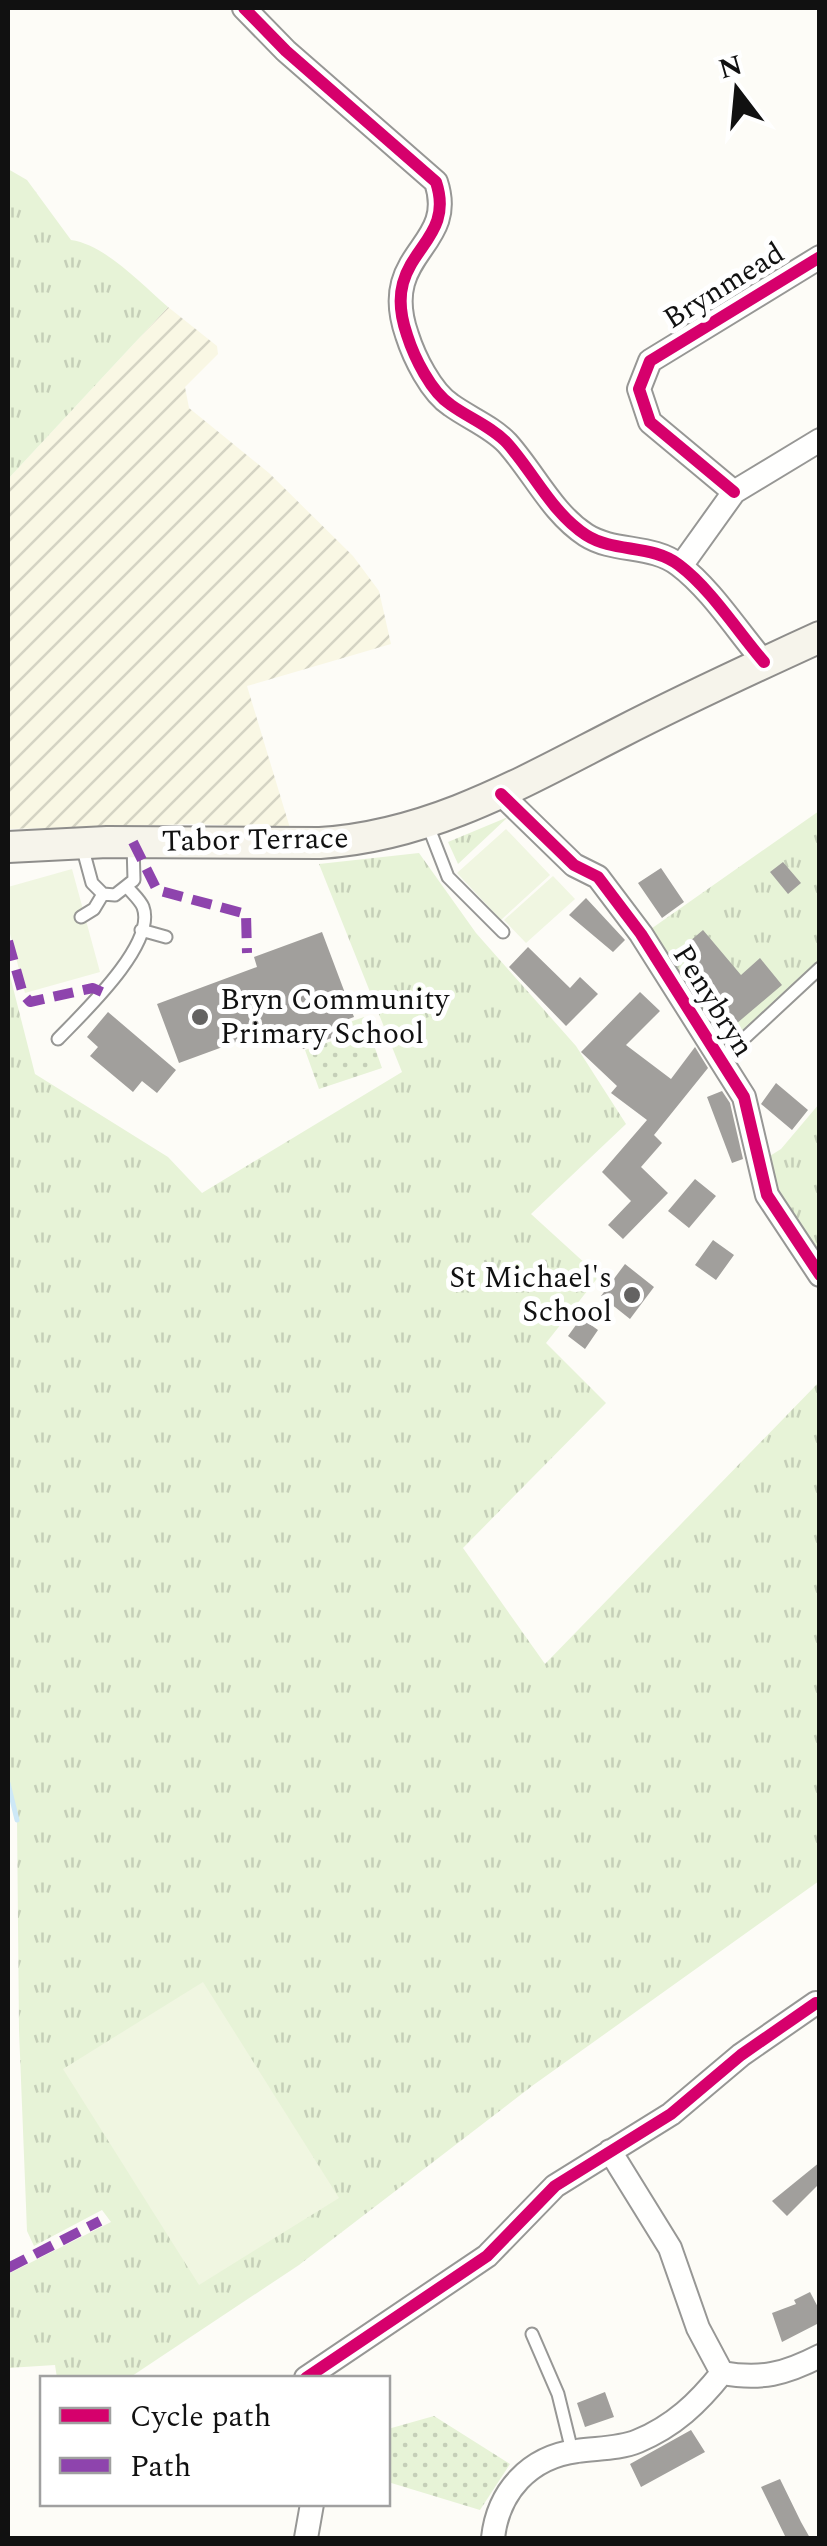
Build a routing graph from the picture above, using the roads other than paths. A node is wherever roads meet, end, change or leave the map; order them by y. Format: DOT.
graph roads {
  1 [pos="244,8"];
  2 [pos="820,257"];
  3 [pos="820,440"];
  4 [pos="734,492"];
  5 [pos="680,566"];
  6 [pos="820,636"];
  7 [pos="764,662"];
  8 [pos="501,794"];
  9 [pos="427,823"];
  10 [pos="81,842"];
  11 [pos="133,842"];
  12 [pos="8,847"];
  13 [pos="128,888"];
  14 [pos="103,894"];
  15 [pos="81,917"];
  16 [pos="141,930"];
  17 [pos="503,932"];
  18 [pos="166,937"];
  19 [pos="820,968"];
  20 [pos="58,1039"];
  21 [pos="721,1060"];
  22 [pos="820,1274"];
  23 [pos="818,1999"];
  24 [pos="610,2151"];
  25 [pos="532,2334"];
  26 [pos="820,2356"];
  27 [pos="722,2373"];
  28 [pos="309,2376"];
  29 [pos="572,2451"];
  30 [pos="312,2506"];
  31 [pos="306,2538"];
  32 [pos="493,2538"];
  1 -- 5 [label="street"];
  2 -- 4 [label="street, Brynmead"];
  3 -- 4 [label="street"];
  4 -- 5 [label="street"];
  5 -- 7 [label="street"];
  6 -- 7 [label="main road, Tabor Terrace"];
  7 -- 8 [label="main road, Tabor Terrace"];
  8 -- 9 [label="main road, Tabor Terrace"];
  8 -- 21 [label="street, Penybryn"];
  9 -- 11 [label="main road, Tabor Terrace"];
  9 -- 17 [label="lane"];
  10 -- 11 [label="main road, Tabor Terrace"];
  10 -- 12 [label="main road, Tabor Terrace"];
  10 -- 14 [label="lane"];
  11 -- 13 [label="lane"];
  13 -- 14 [label="lane"];
  13 -- 16 [label="lane"];
  14 -- 15 [label="lane"];
  16 -- 18 [label="lane"];
  16 -- 20 [label="lane"];
  19 -- 21 [label="lane"];
  21 -- 22 [label="street, Penybryn"];
  23 -- 24 [label="street"];
  24 -- 27 [label="street"];
  24 -- 28 [label="street"];
  25 -- 29 [label="lane"];
  26 -- 27 [label="street"];
  27 -- 29 [label="street"];
  29 -- 32 [label="street"];
  30 -- 31 [label="street"];
}
